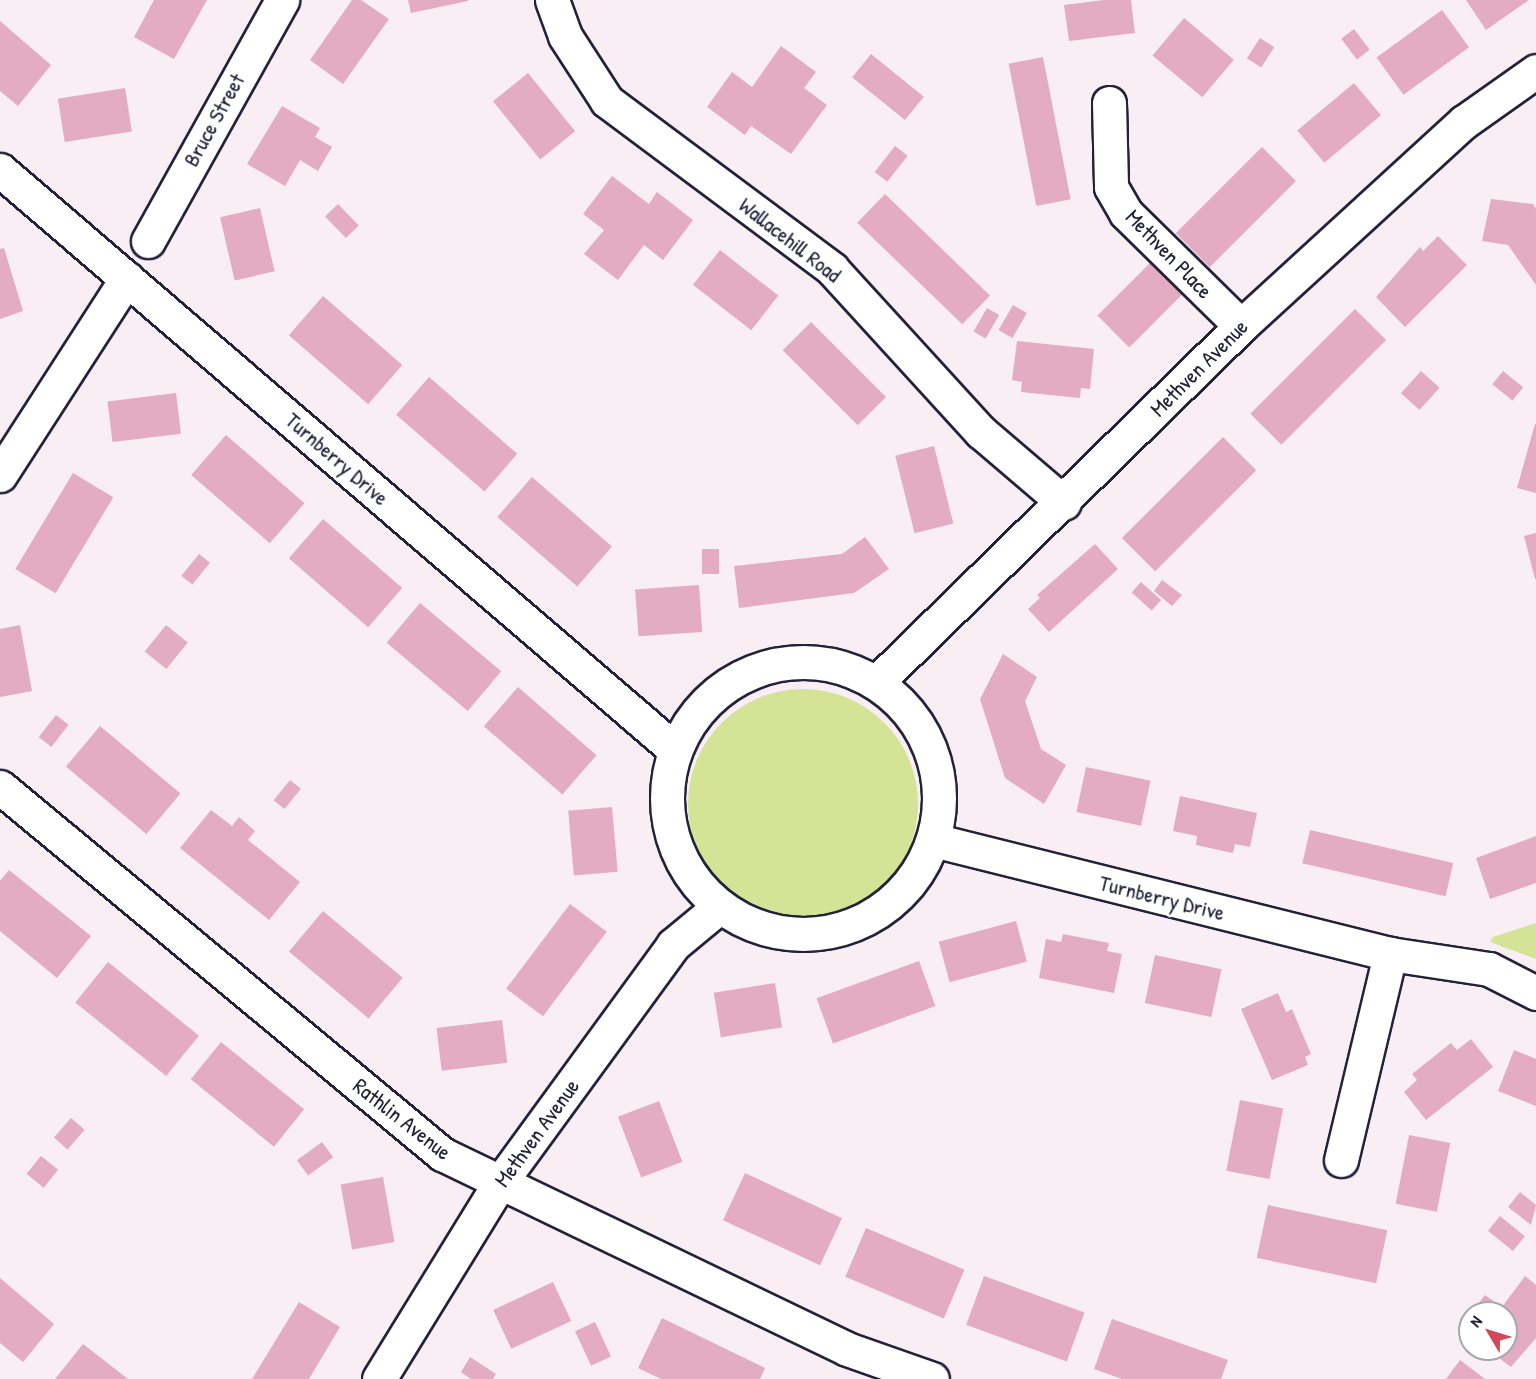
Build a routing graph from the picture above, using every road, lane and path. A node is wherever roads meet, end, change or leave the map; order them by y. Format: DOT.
graph roads {
  1 [pos="282,0"];
  2 [pos="552,0"];
  3 [pos="1532,84"];
  4 [pos="1109,103"];
  5 [pos="0,170"];
  6 [pos="148,241"];
  7 [pos="127,278"];
  8 [pos="1241,326"];
  9 [pos="0,475"];
  10 [pos="1064,503"];
  11 [pos="877,682"];
  12 [pos="674,749"];
  13 [pos="0,787"];
  14 [pos="933,840"];
  15 [pos="719,907"];
  16 [pos="1390,954"];
  17 [pos="1536,993"];
  18 [pos="1341,1160"];
  19 [pos="500,1184"];
  20 [pos="379,1379"];
  21 [pos="932,1379"];
  1 -- 6 [label="street, Bruce Street"];
  2 -- 10 [label="street, Wallacehill Road"];
  3 -- 8 [label="street, Methven Avenue"];
  4 -- 8 [label="street, Methven Place"];
  5 -- 7 [label="street, Turnberry Drive"];
  7 -- 9 [label="street"];
  7 -- 12 [label="street, Turnberry Drive"];
  8 -- 10 [label="street, Methven Avenue"];
  10 -- 11 [label="street, Methven Avenue"];
  11 -- 12 [label="street"];
  11 -- 14 [label="street"];
  12 -- 15 [label="street"];
  13 -- 19 [label="street, Rathlin Avenue"];
  14 -- 15 [label="street"];
  14 -- 16 [label="street, Turnberry Drive"];
  15 -- 19 [label="street, Methven Avenue"];
  16 -- 17 [label="street, Turnberry Drive"];
  16 -- 18 [label="street"];
  19 -- 20 [label="street, Methven Avenue"];
  19 -- 21 [label="street, Rathlin Avenue"];
}
